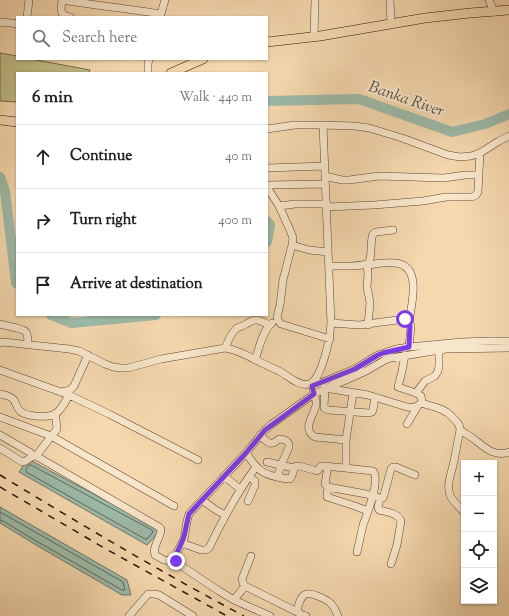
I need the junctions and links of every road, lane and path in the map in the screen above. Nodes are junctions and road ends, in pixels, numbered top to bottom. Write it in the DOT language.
graph roads {
  1 [pos="29,0"];
  2 [pos="62,0"];
  3 [pos="125,0"];
  4 [pos="165,0"];
  5 [pos="315,0"];
  6 [pos="390,0"];
  7 [pos="489,0"];
  8 [pos="99,3"];
  9 [pos="123,8"];
  10 [pos="509,10"];
  11 [pos="494,12"];
  12 [pos="27,16"];
  13 [pos="65,16"];
  14 [pos="161,16"];
  15 [pos="0,23"];
  16 [pos="16,24"];
  17 [pos="391,24"];
  18 [pos="314,36"];
  19 [pos="268,42"];
  20 [pos="149,60"];
  21 [pos="202,60"];
  22 [pos="190,69"];
  23 [pos="148,72"];
  24 [pos="176,72"];
  25 [pos="0,120"];
  26 [pos="16,122"];
  27 [pos="323,125"];
  28 [pos="268,129"];
  29 [pos="509,136"];
  30 [pos="480,153"];
  31 [pos="325,166"];
  32 [pos="268,168"];
  33 [pos="479,175"];
  34 [pos="325,180"];
  35 [pos="268,186"];
  36 [pos="268,188"];
  37 [pos="280,206"];
  38 [pos="327,206"];
  39 [pos="393,230"];
  40 [pos="292,245"];
  41 [pos="328,252"];
  42 [pos="367,264"];
  43 [pos="329,266"];
  44 [pos="278,320"];
  45 [pos="409,321"];
  46 [pos="331,323"];
  47 [pos="0,324"];
  48 [pos="269,325"];
  49 [pos="368,325"];
  50 [pos="330,339"];
  51 [pos="509,341"];
  52 [pos="0,343"];
  53 [pos="28,345"];
  54 [pos="409,347"];
  55 [pos="226,348"];
  56 [pos="509,348"];
  57 [pos="439,350"];
  58 [pos="88,355"];
  59 [pos="405,356"];
  60 [pos="255,360"];
  61 [pos="0,370"];
  62 [pos="312,384"];
  63 [pos="325,388"];
  64 [pos="61,392"];
  65 [pos="353,393"];
  66 [pos="416,393"];
  67 [pos="0,394"];
  68 [pos="314,394"];
  69 [pos="69,395"];
  70 [pos="375,397"];
  71 [pos="419,405"];
  72 [pos="350,412"];
  73 [pos="56,414"];
  74 [pos="0,417"];
  75 [pos="407,424"];
  76 [pos="460,430"];
  77 [pos="0,435"];
  78 [pos="260,435"];
  79 [pos="51,436"];
  80 [pos="346,440"];
  81 [pos="0,448"];
  82 [pos="509,452"];
  83 [pos="246,453"];
  84 [pos="35,456"];
  85 [pos="198,460"];
  86 [pos="267,462"];
  87 [pos="281,465"];
  88 [pos="328,466"];
  89 [pos="256,467"];
  90 [pos="294,468"];
  91 [pos="345,468"];
  92 [pos="415,475"];
  93 [pos="224,476"];
  94 [pos="249,477"];
  95 [pos="277,477"];
  96 [pos="328,487"];
  97 [pos="240,489"];
  98 [pos="376,497"];
  99 [pos="202,500"];
  100 [pos="248,501"];
  101 [pos="174,506"];
  102 [pos="461,509"];
  103 [pos="368,511"];
  104 [pos="225,514"];
  105 [pos="182,543"];
  106 [pos="357,552"];
  107 [pos="251,556"];
  108 [pos="176,561"];
  109 [pos="391,564"];
  110 [pos="245,586"];
  111 [pos="234,600"];
  112 [pos="303,614"];
  113 [pos="129,616"];
  114 [pos="193,616"];
  115 [pos="270,616"];
  116 [pos="338,616"];
  1 -- 12 [label="street"];
  2 -- 8 [label="street"];
  2 -- 13 [label="street"];
  3 -- 9 [label="street"];
  4 -- 14 [label="street"];
  5 -- 18 [label="street"];
  6 -- 17 [label="street"];
  7 -- 11 [label="street"];
  8 -- 9 [label="street"];
  9 -- 14 [label="street"];
  10 -- 11 [label="main road"];
  11 -- 17 [label="main road"];
  15 -- 16 [label="street"];
  17 -- 18 [label="main road"];
  18 -- 19 [label="main road"];
  20 -- 23 [label="street"];
  21 -- 22 [label="main road"];
  22 -- 24 [label="main road"];
  25 -- 26 [label="main road"];
  27 -- 28 [label="street"];
  27 -- 30 [label="street"];
  27 -- 31 [label="street"];
  29 -- 30 [label="street"];
  30 -- 33 [label="street"];
  31 -- 32 [label="street"];
  31 -- 34 [label="street"];
  33 -- 34 [label="street"];
  33 -- 38 [label="street"];
  34 -- 35 [label="street"];
  34 -- 38 [label="street"];
  36 -- 37 [label="street"];
  37 -- 38 [label="street"];
  37 -- 40 [label="street"];
  38 -- 41 [label="street"];
  39 -- 42 [label="street"];
  40 -- 41 [label="street"];
  40 -- 44 [label="street"];
  41 -- 43 [label="street"];
  42 -- 43 [label="street"];
  42 -- 45 [label="street"];
  42 -- 49 [label="street"];
  43 -- 46 [label="street"];
  44 -- 48 [label="street"];
  44 -- 50 [label="street"];
  45 -- 49 [label="street"];
  45 -- 54 [label="street"];
  46 -- 49 [label="street"];
  46 -- 50 [label="street"];
  47 -- 53 [label="street"];
  48 -- 55 [label="street"];
  48 -- 60 [label="street"];
  50 -- 62 [label="street"];
  51 -- 54 [label="street"];
  52 -- 53 [label="street"];
  53 -- 58 [label="street"];
  54 -- 62 [label="street"];
  55 -- 58 [label="street"];
  55 -- 60 [label="street"];
  56 -- 57 [label="street"];
  57 -- 59 [label="street"];
  57 -- 66 [label="street"];
  58 -- 64 [label="street"];
  59 -- 63 [label="street"];
  59 -- 66 [label="street"];
  60 -- 62 [label="street"];
  61 -- 64 [label="street"];
  62 -- 68 [label="street"];
  63 -- 65 [label="street"];
  63 -- 68 [label="street"];
  63 -- 72 [label="street"];
  64 -- 69 [label="street"];
  65 -- 70 [label="street"];
  65 -- 72 [label="street"];
  66 -- 71 [label="street"];
  67 -- 73 [label="street"];
  68 -- 78 [label="street"];
  68 -- 80 [label="street"];
  69 -- 73 [label="street"];
  69 -- 85 [label="street"];
  70 -- 71 [label="street"];
  70 -- 72 [label="street"];
  71 -- 75 [label="street"];
  71 -- 76 [label="street"];
  72 -- 80 [label="street"];
  73 -- 79 [label="street"];
  74 -- 79 [label="street"];
  76 -- 82 [label="street"];
  76 -- 102 [label="street"];
  77 -- 84 [label="street"];
  78 -- 83 [label="street"];
  78 -- 87 [label="street"];
  79 -- 84 [label="street"];
  79 -- 101 [label="street"];
  80 -- 91 [label="street"];
  81 -- 84 [label="street"];
  83 -- 89 [label="street"];
  83 -- 93 [label="street"];
  84 -- 108 [label="street"];
  86 -- 87 [label="street"];
  87 -- 90 [label="street"];
  87 -- 95 [label="street"];
  88 -- 90 [label="street"];
  88 -- 91 [label="street"];
  88 -- 96 [label="street"];
  89 -- 94 [label="street"];
  89 -- 95 [label="street"];
  90 -- 95 [label="street"];
  91 -- 98 [label="street"];
  92 -- 98 [label="street"];
  93 -- 97 [label="street"];
  93 -- 99 [label="street"];
  94 -- 97 [label="street"];
  94 -- 100 [label="street"];
  96 -- 98 [label="street"];
  96 -- 103 [label="street"];
  97 -- 104 [label="street"];
  98 -- 103 [label="street"];
  98 -- 109 [label="street"];
  99 -- 104 [label="street"];
  99 -- 105 [label="street"];
  103 -- 106 [label="street"];
  104 -- 105 [label="street"];
  105 -- 108 [label="street"];
  107 -- 110 [label="street"];
  108 -- 111 [label="street"];
  110 -- 111 [label="street"];
  110 -- 112 [label="street"];
  111 -- 115 [label="street"];
  112 -- 116 [label="street"];
  113 -- 114 [label="street"];
}
